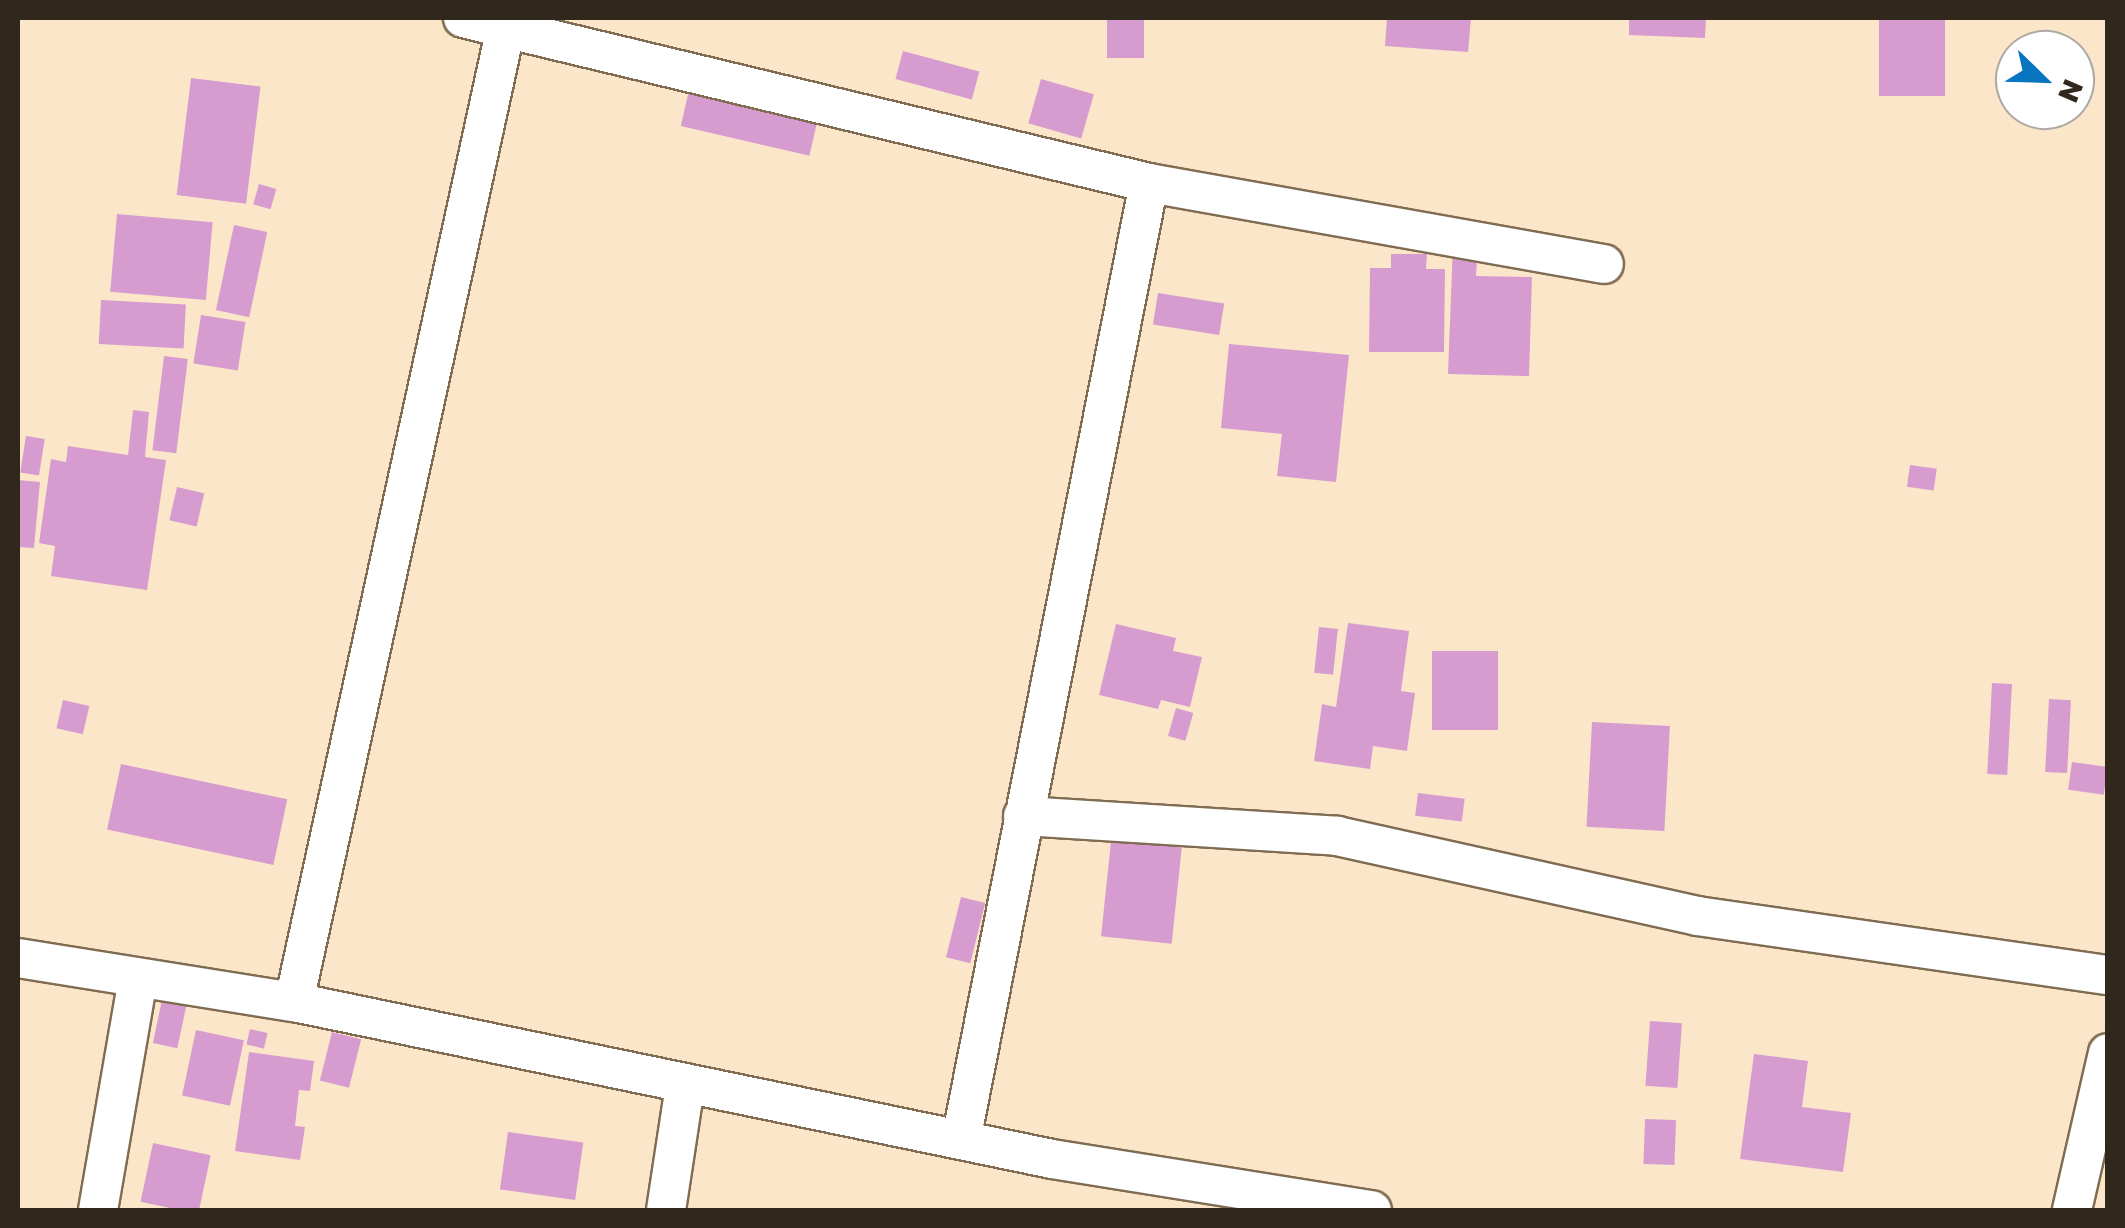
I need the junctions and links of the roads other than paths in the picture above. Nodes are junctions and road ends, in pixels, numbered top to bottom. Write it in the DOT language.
graph roads {
  1 [pos="462,18"];
  2 [pos="507,23"];
  3 [pos="1149,184"];
  4 [pos="1604,264"];
  5 [pos="1023,816"];
  6 [pos="18,958"];
  7 [pos="2108,975"];
  8 [pos="138,979"];
  9 [pos="294,1002"];
  10 [pos="2108,1053"];
  11 [pos="685,1086"];
  12 [pos="961,1140"];
  13 [pos="98,1210"];
  14 [pos="666,1210"];
  15 [pos="1372,1210"];
  16 [pos="2072,1210"];
  1 -- 2 [label="street"];
  2 -- 3 [label="street"];
  2 -- 9 [label="street"];
  3 -- 4 [label="street"];
  3 -- 5 [label="street"];
  5 -- 7 [label="street"];
  5 -- 12 [label="street"];
  6 -- 8 [label="street"];
  8 -- 9 [label="street"];
  8 -- 13 [label="street"];
  9 -- 11 [label="street"];
  10 -- 16 [label="street"];
  11 -- 12 [label="street"];
  11 -- 14 [label="street"];
  12 -- 15 [label="street"];
}
